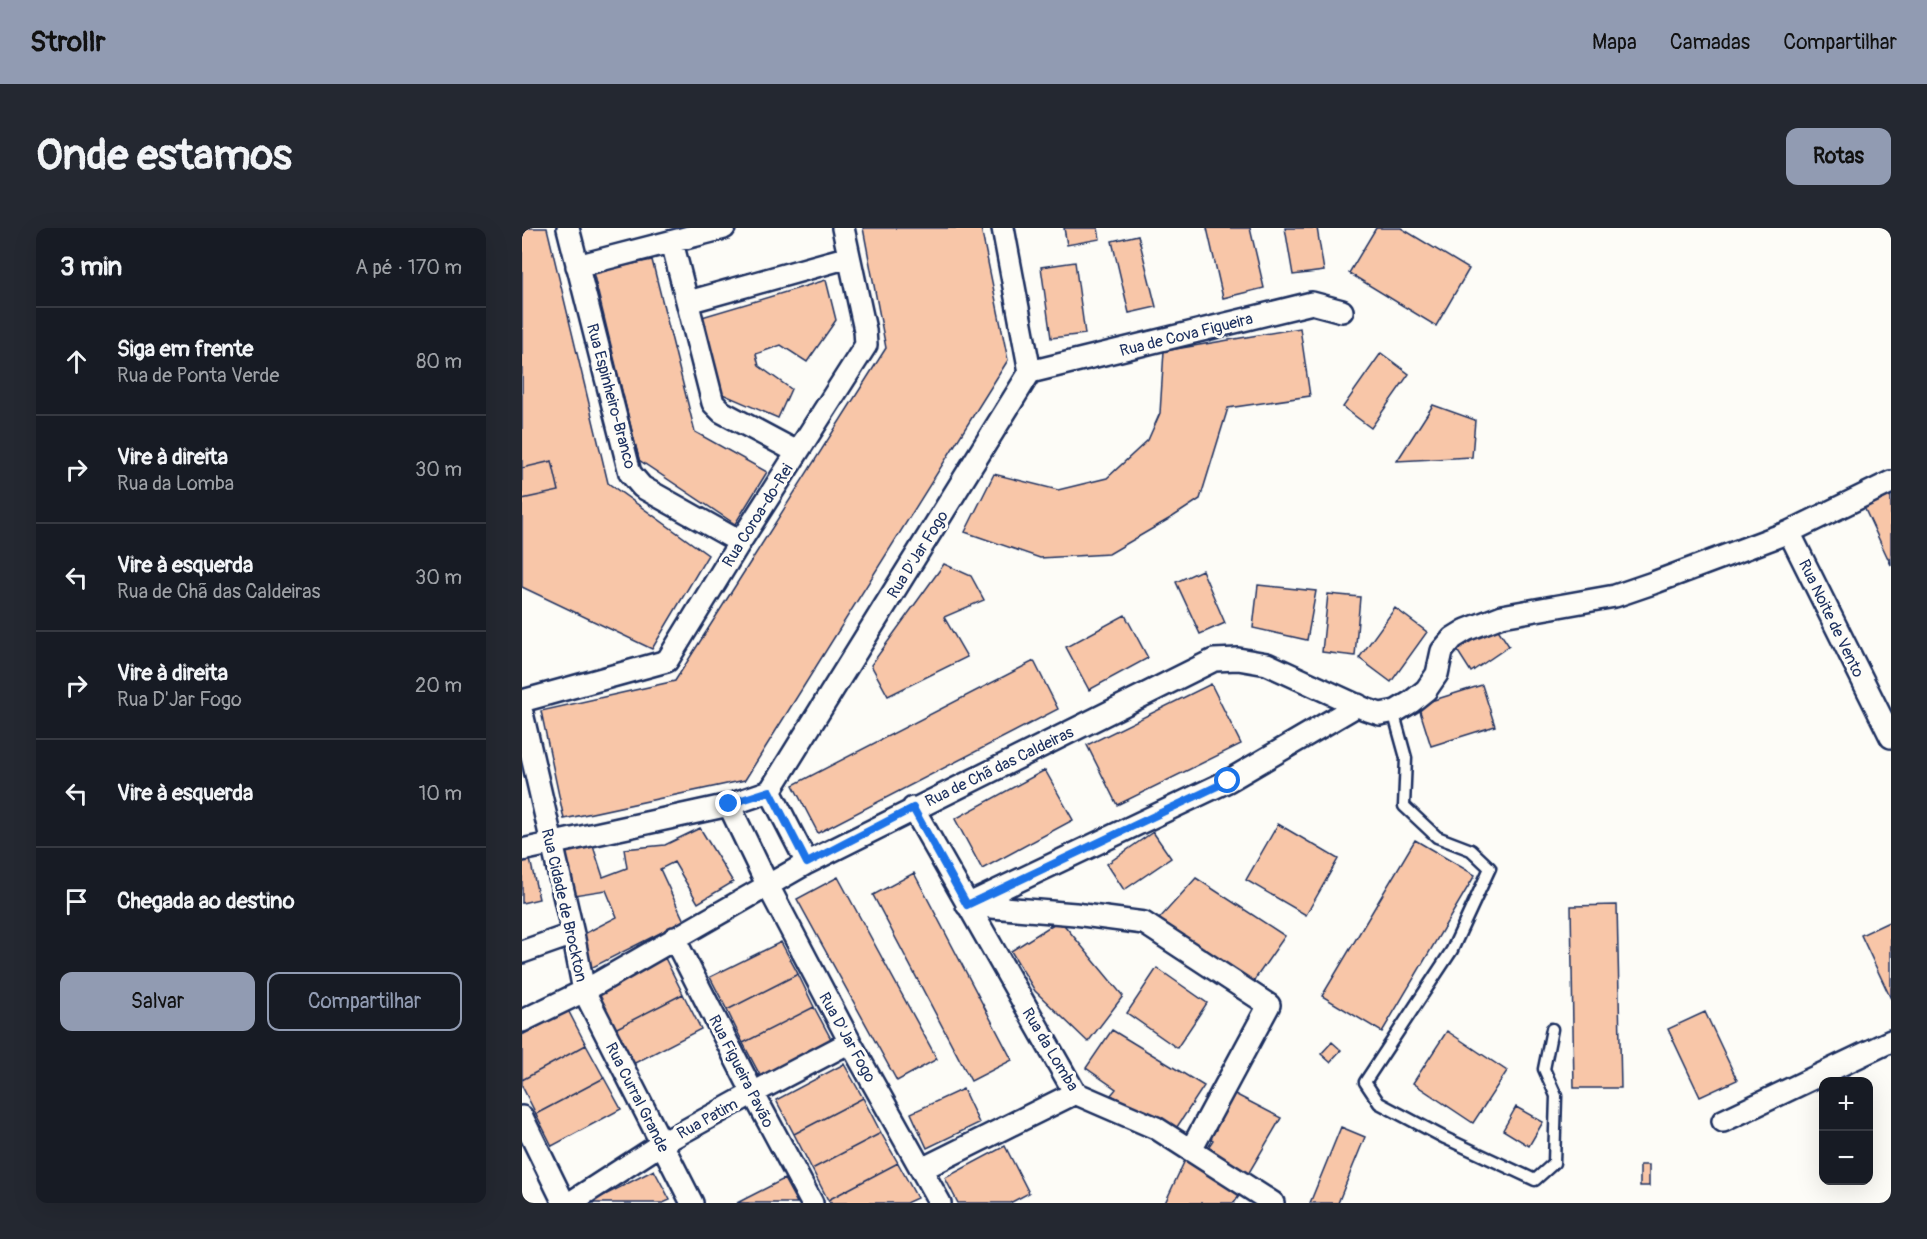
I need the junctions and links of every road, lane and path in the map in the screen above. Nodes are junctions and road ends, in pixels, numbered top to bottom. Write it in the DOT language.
graph roads {
  1 [pos="568,228"];
  2 [pos="724,228"];
  3 [pos="843,228"];
  4 [pos="1003,228"];
  5 [pos="672,242"];
  6 [pos="849,257"];
  7 [pos="578,266"];
  8 [pos="688,302"];
  9 [pos="1342,311"];
  10 [pos="1030,372"];
  11 [pos="796,452"];
  12 [pos="1891,482"];
  13 [pos="1789,532"];
  14 [pos="740,542"];
  15 [pos="522,700"];
  16 [pos="1358,705"];
  17 [pos="1393,711"];
  18 [pos="522,713"];
  19 [pos="1891,738"];
  20 [pos="770,791"];
  21 [pos="729,804"];
  22 [pos="913,808"];
  23 [pos="551,843"];
  24 [pos="522,850"];
  25 [pos="807,863"];
  26 [pos="767,884"];
  27 [pos="967,905"];
  28 [pos="573,934"];
  29 [pos="674,938"];
  30 [pos="522,952"];
  31 [pos="584,991"];
  32 [pos="522,1021"];
  33 [pos="1552,1029"];
  34 [pos="1891,1041"];
  35 [pos="850,1042"];
  36 [pos="753,1093"];
  37 [pos="1075,1093"];
  38 [pos="522,1117"];
  39 [pos="1723,1121"];
  40 [pos="662,1144"];
  41 [pos="1191,1150"];
  42 [pos="922,1169"];
  43 [pos="564,1203"];
  44 [pos="570,1203"];
  45 [pos="692,1203"];
  46 [pos="812,1203"];
  47 [pos="940,1203"];
  48 [pos="1273,1203"];
  1 -- 7 [label="street, Rua Espinheiro-Branco"];
  2 -- 5 [label="street"];
  3 -- 6 [label="street, Rua Coroa-do-Rei"];
  4 -- 10 [label="street"];
  5 -- 7 [label="street"];
  5 -- 8 [label="street"];
  6 -- 8 [label="street"];
  6 -- 11 [label="street, Rua Coroa-do-Rei"];
  7 -- 14 [label="street, Rua Espinheiro-Branco"];
  8 -- 11 [label="street"];
  9 -- 10 [label="street, Rua de Cova Figueira"];
  10 -- 20 [label="street, Rua D'Jar Fogo"];
  11 -- 14 [label="street, Rua Coroa-do-Rei"];
  12 -- 13 [label="street"];
  13 -- 17 [label="street"];
  13 -- 19 [label="street, Rua Noite de Vento"];
  14 -- 15 [label="street, Rua Coroa-do-Rei"];
  16 -- 17 [label="street, Rua de Chã das Caldeiras"];
  16 -- 22 [label="street, Rua de Chã das Caldeiras"];
  16 -- 27 [label="street"];
  17 -- 33 [label="lane"];
  18 -- 23 [label="street, Rua Cidade de Brockton"];
  20 -- 21 [label="street"];
  20 -- 25 [label="street"];
  21 -- 23 [label="street"];
  21 -- 26 [label="street, Rua D'Jar Fogo"];
  22 -- 25 [label="street, Rua de Chã das Caldeiras"];
  22 -- 27 [label="street, Rua da Lomba"];
  23 -- 24 [label="street"];
  23 -- 28 [label="street, Rua Cidade de Brockton"];
  25 -- 26 [label="street, Rua de Chã das Caldeiras"];
  26 -- 29 [label="street, Rua de Chã das Caldeiras"];
  26 -- 35 [label="street, Rua D'Jar Fogo"];
  27 -- 37 [label="street, Rua da Lomba"];
  27 -- 41 [label="street"];
  28 -- 30 [label="street"];
  28 -- 31 [label="street, Rua Cidade de Brockton"];
  29 -- 31 [label="street, Rua de Chã das Caldeiras"];
  29 -- 36 [label="street, Rua Figueira Pavão"];
  31 -- 32 [label="street, Rua de Chã das Caldeiras"];
  31 -- 40 [label="street, Rua Curral Grande"];
  34 -- 39 [label="street"];
  35 -- 36 [label="street, Rua Patim"];
  35 -- 42 [label="street, Rua D'Jar Fogo"];
  36 -- 40 [label="street, Rua Patim"];
  36 -- 46 [label="street, Rua Figueira Pavão"];
  37 -- 41 [label="street, Rua da Lomba"];
  37 -- 42 [label="street"];
  38 -- 43 [label="street"];
  40 -- 44 [label="street, Rua Patim"];
  40 -- 45 [label="street, Rua Curral Grande"];
  41 -- 48 [label="street, Rua da Lomba"];
  42 -- 47 [label="street, Rua D'Jar Fogo"];
}
